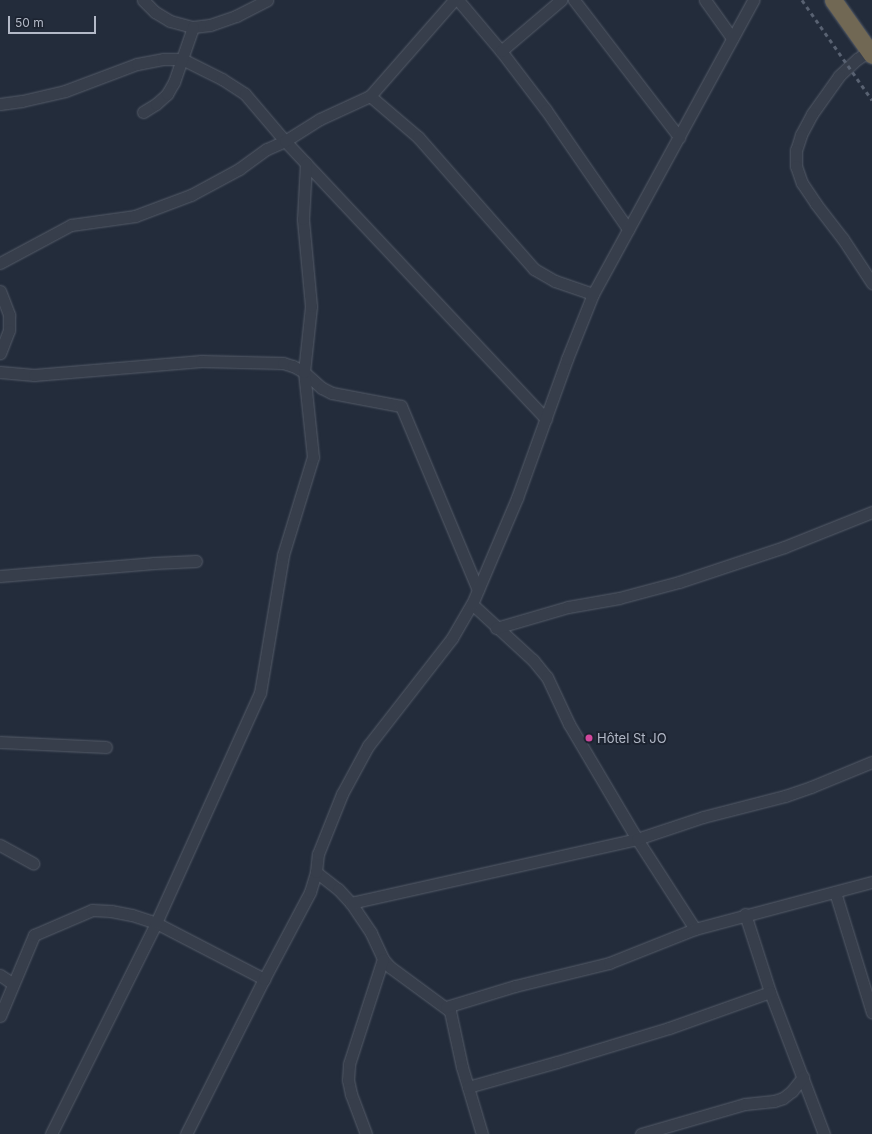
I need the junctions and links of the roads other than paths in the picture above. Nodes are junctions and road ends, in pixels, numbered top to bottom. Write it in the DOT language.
graph roads {
  1 [pos="143,0"];
  2 [pos="267,0"];
  3 [pos="454,0"];
  4 [pos="458,0"];
  5 [pos="561,0"];
  6 [pos="574,0"];
  7 [pos="705,0"];
  8 [pos="753,0"];
  9 [pos="833,0"];
  10 [pos="194,27"];
  11 [pos="732,38"];
  12 [pos="501,52"];
  13 [pos="870,53"];
  14 [pos="182,59"];
  15 [pos="370,96"];
  16 [pos="0,104"];
  17 [pos="143,112"];
  18 [pos="679,137"];
  19 [pos="285,141"];
  20 [pos="306,163"];
  21 [pos="628,229"];
  22 [pos="0,263"];
  23 [pos="872,283"];
  24 [pos="0,291"];
  25 [pos="593,294"];
  26 [pos="0,353"];
  27 [pos="0,372"];
  28 [pos="304,372"];
  29 [pos="546,419"];
  30 [pos="872,512"];
  31 [pos="196,561"];
  32 [pos="0,576"];
  33 [pos="478,590"];
  34 [pos="472,604"];
  35 [pos="496,628"];
  36 [pos="0,742"];
  37 [pos="106,747"];
  38 [pos="872,762"];
  39 [pos="638,839"];
  40 [pos="0,845"];
  41 [pos="33,863"];
  42 [pos="316,872"];
  43 [pos="872,882"];
  44 [pos="835,892"];
  45 [pos="351,903"];
  46 [pos="745,914"];
  47 [pos="156,923"];
  48 [pos="695,929"];
  49 [pos="383,959"];
  50 [pos="0,975"];
  51 [pos="264,979"];
  52 [pos="12,983"];
  53 [pos="770,992"];
  54 [pos="446,1008"];
  55 [pos="872,1012"];
  56 [pos="0,1016"];
  57 [pos="803,1077"];
  58 [pos="468,1086"];
  59 [pos="51,1134"];
  60 [pos="186,1134"];
  61 [pos="366,1134"];
  62 [pos="482,1134"];
  63 [pos="641,1134"];
  64 [pos="824,1134"];
  1 -- 10 [label="street"];
  2 -- 10 [label="street"];
  3 -- 15 [label="street"];
  4 -- 12 [label="street"];
  5 -- 12 [label="street"];
  6 -- 18 [label="street"];
  7 -- 11 [label="street"];
  8 -- 11 [label="street"];
  9 -- 13 [label="highway"];
  10 -- 14 [label="street"];
  11 -- 18 [label="street"];
  12 -- 21 [label="street"];
  13 -- 23 [label="street"];
  14 -- 16 [label="street"];
  14 -- 17 [label="street"];
  14 -- 19 [label="street"];
  15 -- 19 [label="street"];
  15 -- 25 [label="street"];
  18 -- 21 [label="street"];
  19 -- 20 [label="street"];
  19 -- 22 [label="street"];
  20 -- 28 [label="street"];
  20 -- 29 [label="street"];
  21 -- 25 [label="street"];
  24 -- 26 [label="street"];
  25 -- 29 [label="street"];
  27 -- 28 [label="street"];
  28 -- 33 [label="street"];
  28 -- 47 [label="street"];
  29 -- 33 [label="street"];
  30 -- 35 [label="street"];
  31 -- 32 [label="street"];
  33 -- 34 [label="street"];
  34 -- 35 [label="street"];
  34 -- 42 [label="street"];
  35 -- 39 [label="street"];
  36 -- 37 [label="street"];
  38 -- 39 [label="street"];
  39 -- 45 [label="street"];
  39 -- 48 [label="street"];
  40 -- 41 [label="street"];
  42 -- 45 [label="street"];
  42 -- 51 [label="street"];
  43 -- 44 [label="street"];
  44 -- 46 [label="street"];
  44 -- 55 [label="street"];
  45 -- 49 [label="street"];
  46 -- 48 [label="street"];
  46 -- 53 [label="street"];
  47 -- 51 [label="street"];
  47 -- 52 [label="street"];
  47 -- 59 [label="street"];
  48 -- 54 [label="street"];
  49 -- 54 [label="street"];
  49 -- 61 [label="street"];
  50 -- 52 [label="street"];
  51 -- 60 [label="street"];
  52 -- 56 [label="street"];
  53 -- 57 [label="street"];
  53 -- 58 [label="street"];
  54 -- 58 [label="street"];
  57 -- 63 [label="street"];
  57 -- 64 [label="street"];
  58 -- 62 [label="street"];
}
